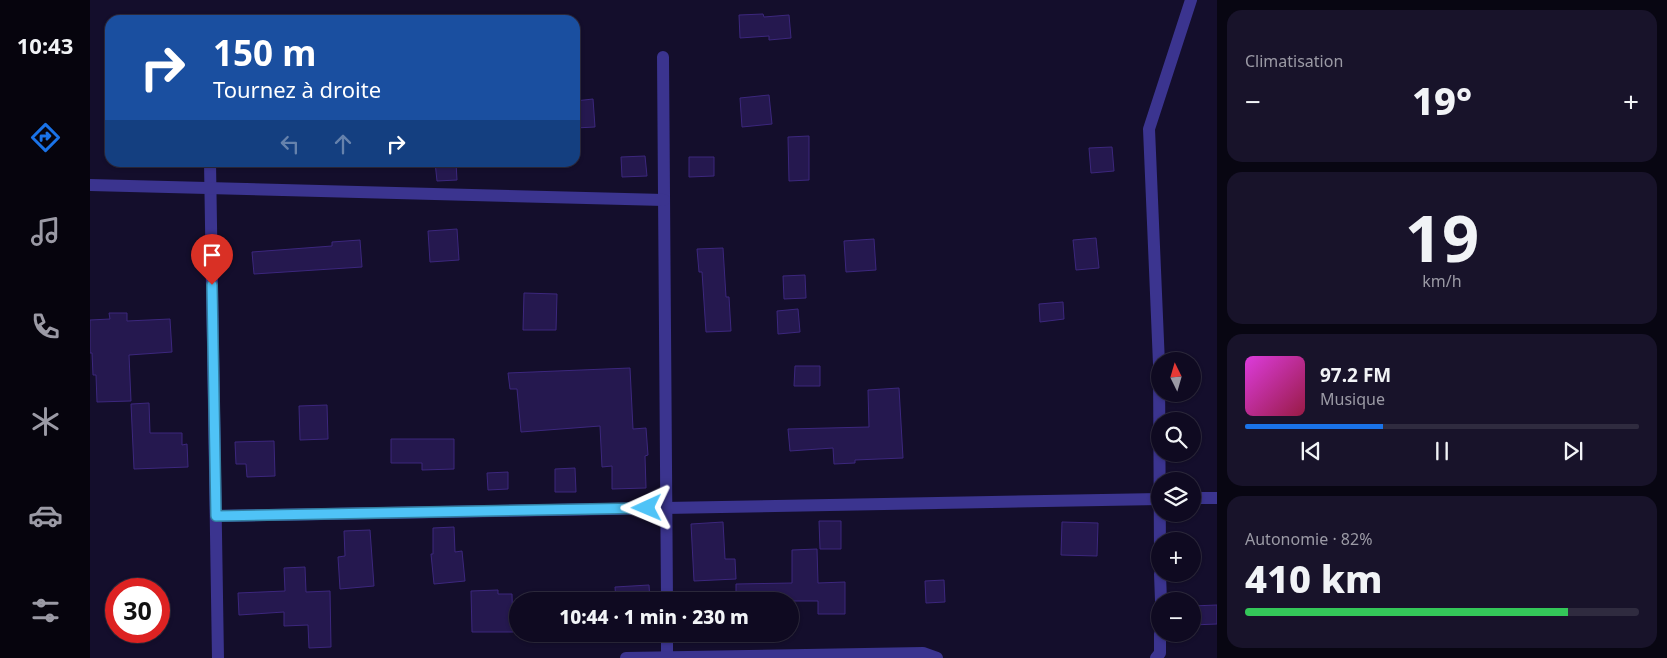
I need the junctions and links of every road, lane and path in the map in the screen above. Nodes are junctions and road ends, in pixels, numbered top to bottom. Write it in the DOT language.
graph roads {
  1 [pos="1191,0"];
  2 [pos="663,57"];
  3 [pos="210,167"];
  4 [pos="90,185"];
  5 [pos="210,188"];
  6 [pos="664,200"];
  7 [pos="1159,472"];
  8 [pos="1201,498"];
  9 [pos="1217,498"];
  10 [pos="1151,499"];
  11 [pos="667,508"];
  12 [pos="216,516"];
  13 [pos="667,592"];
  14 [pos="667,642"];
  15 [pos="1160,642"];
  16 [pos="667,657"];
  17 [pos="218,658"];
  18 [pos="626,658"];
  19 [pos="937,658"];
  20 [pos="1156,658"];
  1 -- 7 [label="street"];
  2 -- 6 [label="street"];
  3 -- 5 [label="street"];
  4 -- 5 [label="street"];
  5 -- 6 [label="street"];
  5 -- 12 [label="street"];
  6 -- 11 [label="street"];
  8 -- 9 [label="street"];
  10 -- 11 [label="street"];
  11 -- 12 [label="street"];
  11 -- 13 [label="street"];
  12 -- 17 [label="street"];
  14 -- 16 [label="street"];
  15 -- 20 [label="street"];
  16 -- 18 [label="street"];
  16 -- 19 [label="street"];
}
